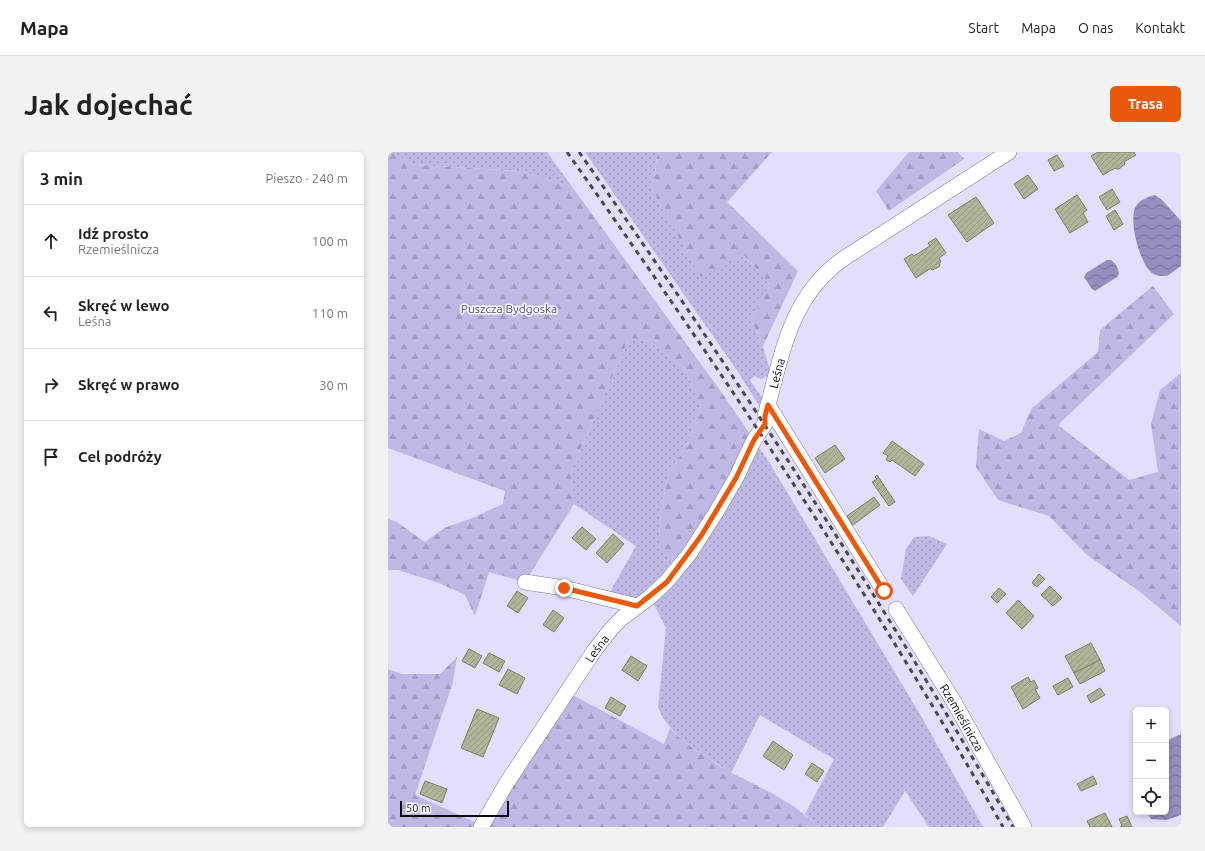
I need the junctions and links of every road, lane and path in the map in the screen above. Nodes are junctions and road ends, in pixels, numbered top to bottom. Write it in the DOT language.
graph roads {
  1 [pos="1009,152"];
  2 [pos="768,405"];
  3 [pos="525,582"];
  4 [pos="884,591"];
  5 [pos="637,606"];
  6 [pos="896,609"];
  7 [pos="480,827"];
  8 [pos="1024,827"];
  1 -- 2 [label="street, Leśna"];
  2 -- 4 [label="street"];
  2 -- 5 [label="street, Leśna"];
  3 -- 5 [label="street"];
  5 -- 7 [label="street, Leśna"];
  6 -- 8 [label="street, Rzemieślnicza"];
}
